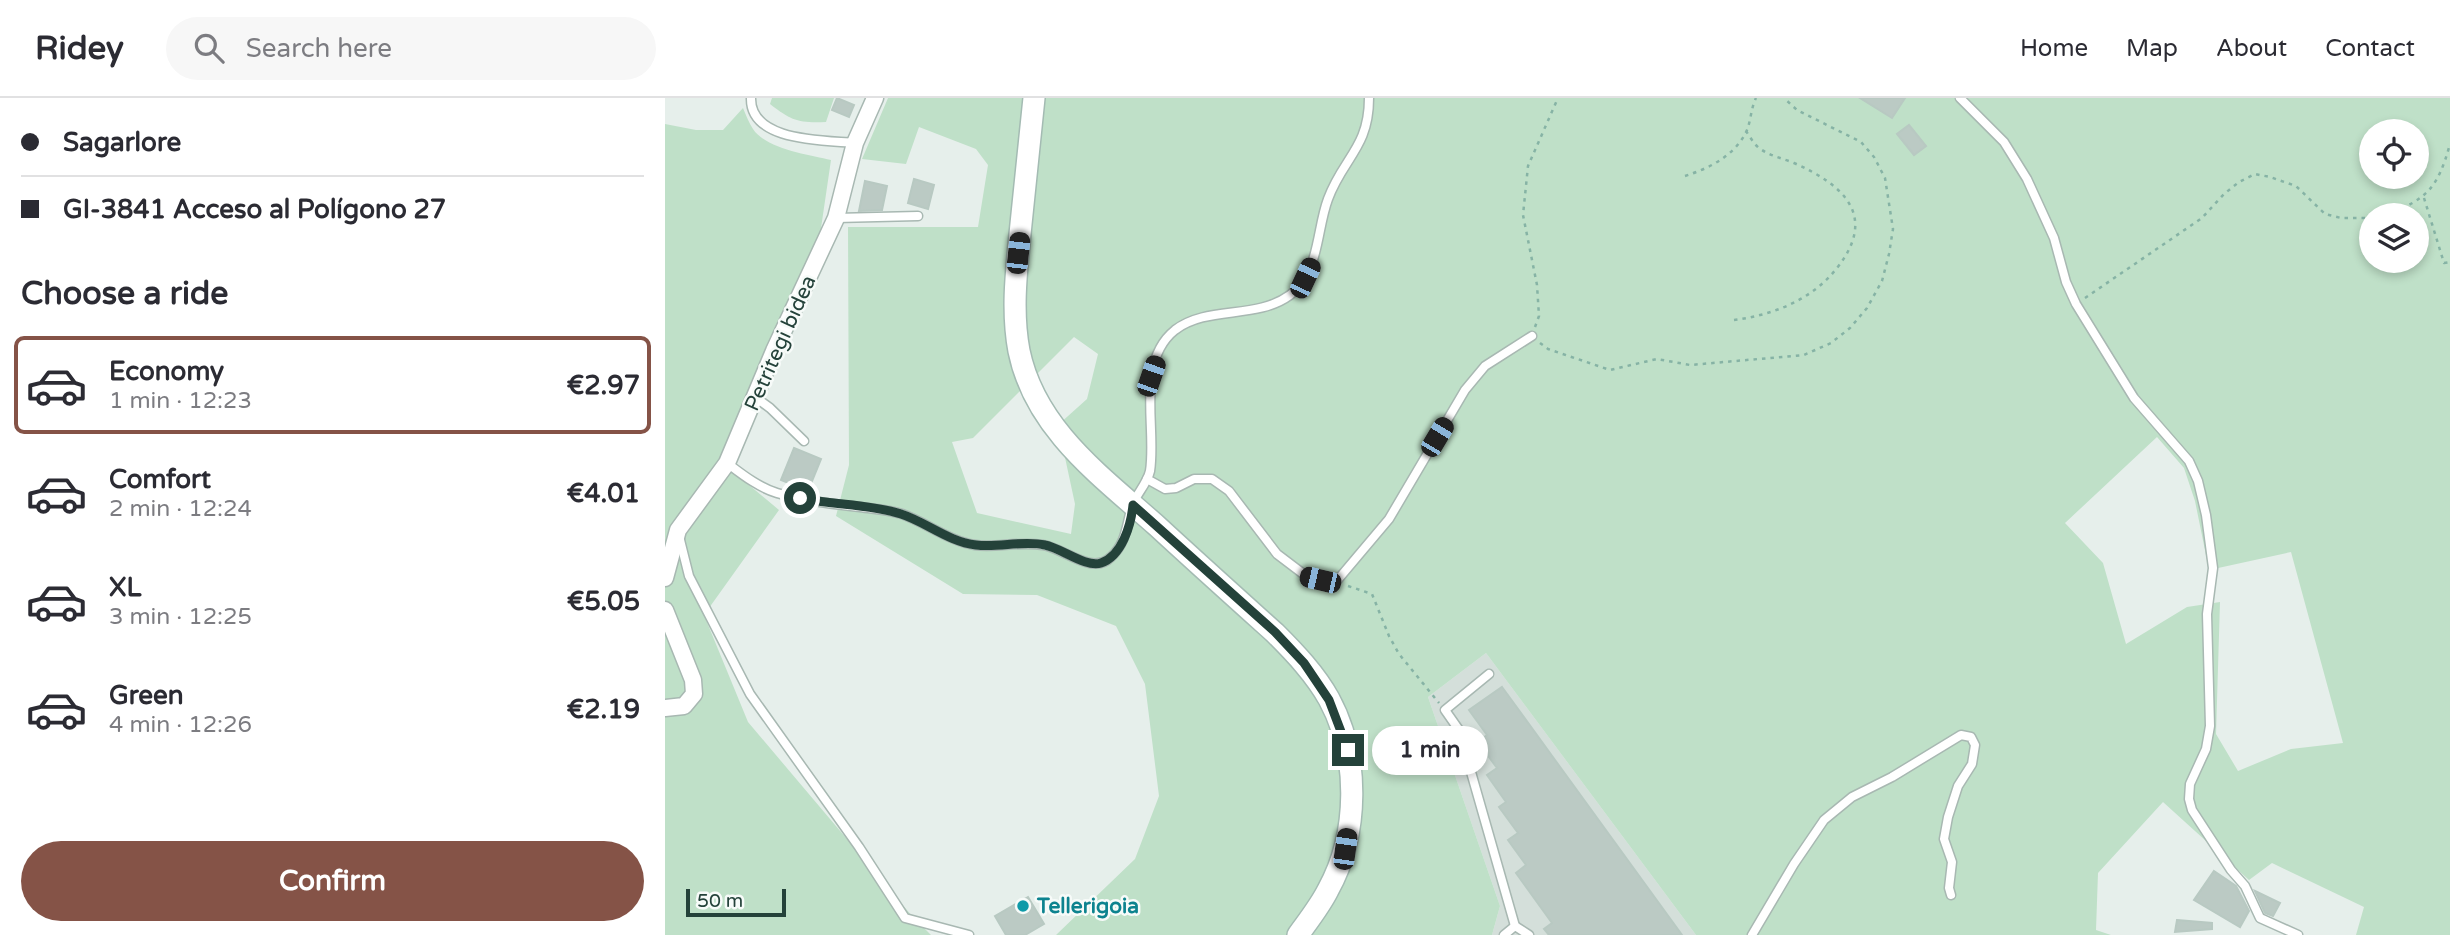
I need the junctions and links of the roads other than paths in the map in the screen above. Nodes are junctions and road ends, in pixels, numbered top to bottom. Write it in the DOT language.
graph roads {
  1 [pos="751,98"];
  2 [pos="875,98"];
  3 [pos="1034,98"];
  4 [pos="1369,98"];
  5 [pos="1959,98"];
  6 [pos="855,143"];
  7 [pos="918,216"];
  8 [pos="836,218"];
  9 [pos="1532,336"];
  10 [pos="755,397"];
  11 [pos="804,441"];
  12 [pos="727,463"];
  13 [pos="1147,480"];
  14 [pos="1133,505"];
  15 [pos="678,530"];
  16 [pos="665,543"];
  17 [pos="665,578"];
  18 [pos="665,610"];
  19 [pos="1489,674"];
  20 [pos="665,708"];
  21 [pos="1951,895"];
  22 [pos="1515,926"];
  23 [pos="969,935"];
  24 [pos="1298,935"];
  25 [pos="1504,935"];
  26 [pos="1529,935"];
  27 [pos="1752,935"];
  28 [pos="2298,935"];
  1 -- 6 [label="lane"];
  2 -- 6 [label="street, Petritegi bidea"];
  3 -- 14 [label="main road"];
  4 -- 13 [label="lane"];
  5 -- 28 [label="lane"];
  6 -- 8 [label="street, Petritegi bidea"];
  7 -- 8 [label="lane"];
  8 -- 10 [label="street, Petritegi bidea"];
  9 -- 13 [label="lane"];
  10 -- 11 [label="lane"];
  10 -- 12 [label="street, Petritegi bidea"];
  12 -- 14 [label="lane"];
  12 -- 15 [label="street, Petritegi bidea"];
  13 -- 14 [label="lane"];
  14 -- 24 [label="main road"];
  15 -- 16 [label="lane"];
  15 -- 17 [label="street, Petritegi bidea"];
  15 -- 23 [label="lane"];
  18 -- 20 [label="street"];
  19 -- 22 [label="lane"];
  21 -- 27 [label="lane"];
  22 -- 25 [label="lane"];
  22 -- 26 [label="lane"];
}
